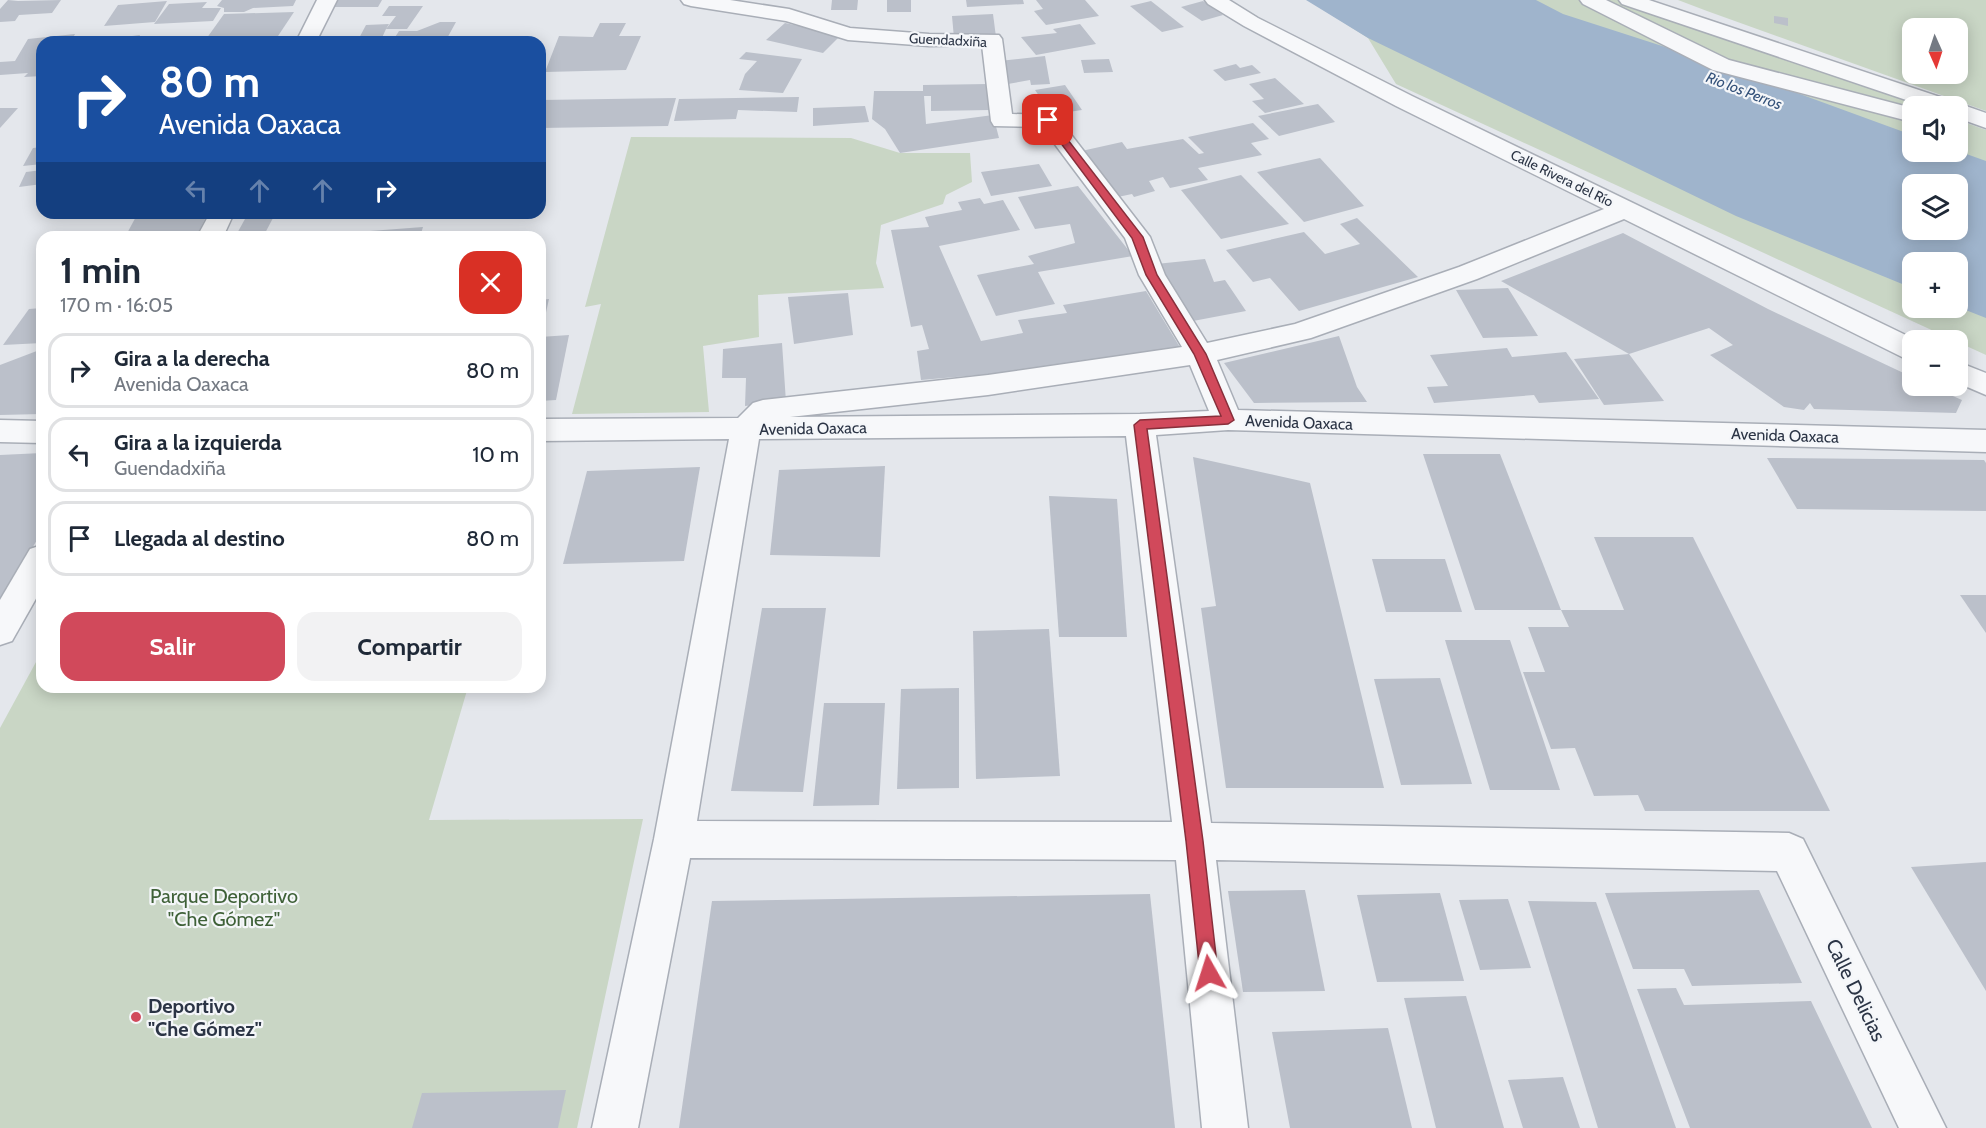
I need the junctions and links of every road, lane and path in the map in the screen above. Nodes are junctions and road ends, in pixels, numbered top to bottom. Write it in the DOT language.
graph roads {
  1 [pos="327,0"];
  2 [pos="691,0"];
  3 [pos="1215,0"];
  4 [pos="1590,0"];
  5 [pos="1629,0"];
  6 [pos="309,36"];
  7 [pos="1914,96"];
  8 [pos="1902,112"];
  9 [pos="1968,115"];
  10 [pos="1986,121"];
  11 [pos="1968,129"];
  12 [pos="1986,134"];
  13 [pos="1626,209"];
  14 [pos="1902,345"];
  15 [pos="1200,354"];
  16 [pos="1968,377"];
  17 [pos="1986,386"];
  18 [pos="1228,420"];
  19 [pos="1140,425"];
  20 [pos="746,428"];
  21 [pos="546,430"];
  22 [pos="0,431"];
  23 [pos="36,432"];
  24 [pos="1986,441"];
  25 [pos="36,569"];
  26 [pos="0,632"];
  27 [pos="674,839"];
  28 [pos="1194,841"];
  29 [pos="615,1128"];
  30 [pos="1225,1128"];
  31 [pos="1923,1128"];
  1 -- 6 [label="street"];
  2 -- 15 [label="street, Guendadxiña"];
  3 -- 13 [label="street, Calle Rivera del Río"];
  4 -- 8 [label="street"];
  5 -- 7 [label="street"];
  9 -- 10 [label="street"];
  11 -- 12 [label="street"];
  13 -- 14 [label="street, Calle Rivera del Río"];
  13 -- 15 [label="street"];
  15 -- 18 [label="street, Guendadxiña"];
  15 -- 20 [label="street"];
  16 -- 17 [label="street"];
  18 -- 19 [label="street, Avenida Oaxaca"];
  18 -- 24 [label="street, Avenida Oaxaca"];
  19 -- 20 [label="street, Avenida Oaxaca"];
  19 -- 28 [label="street"];
  20 -- 21 [label="street, Avenida Oaxaca"];
  20 -- 27 [label="street"];
  22 -- 23 [label="street"];
  25 -- 26 [label="street"];
  27 -- 28 [label="street"];
  27 -- 29 [label="street"];
  28 -- 30 [label="street"];
  28 -- 31 [label="street, Calle Delicias"];
}
